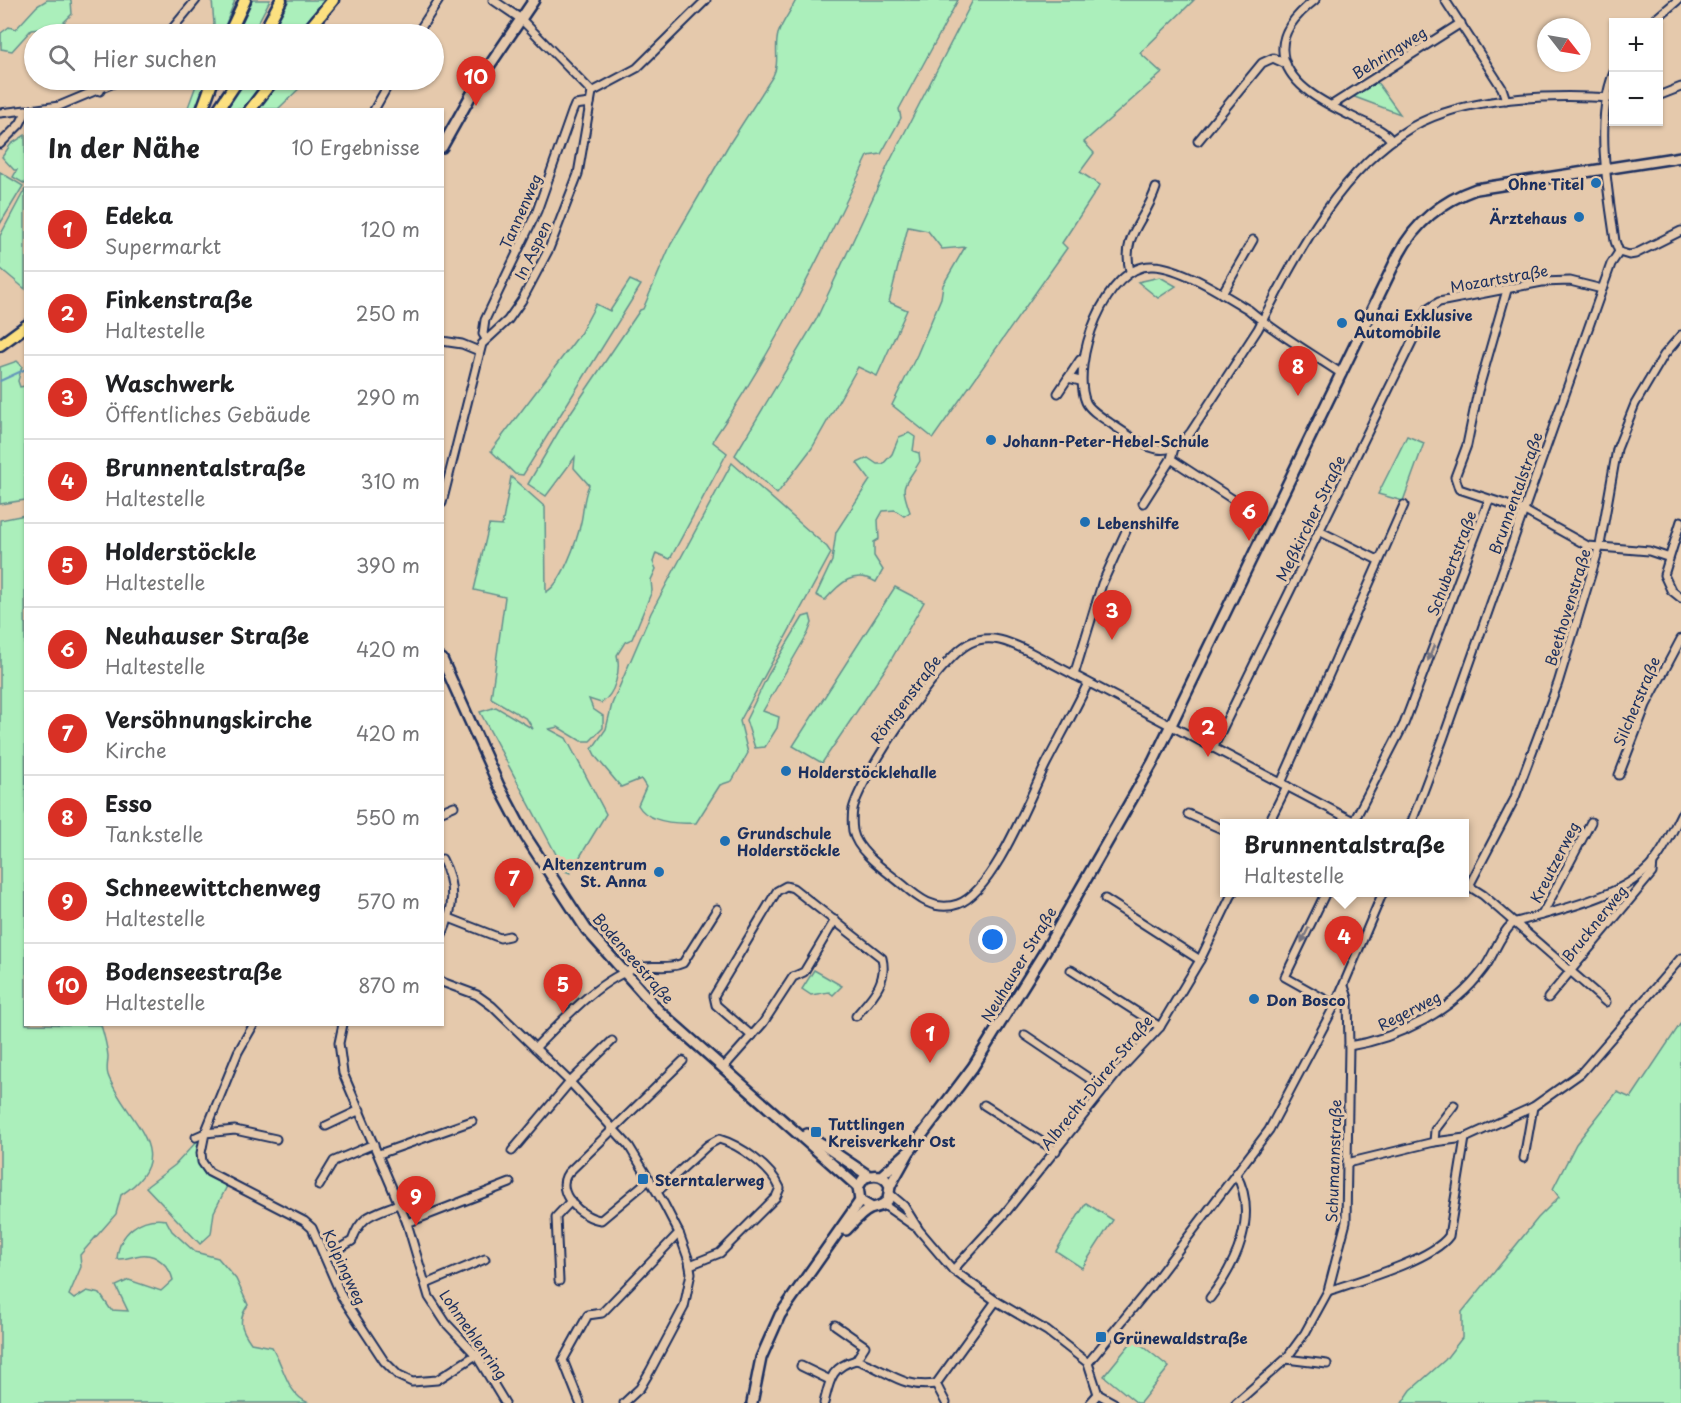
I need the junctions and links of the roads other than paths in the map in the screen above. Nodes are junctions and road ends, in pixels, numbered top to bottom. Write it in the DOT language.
graph roads {
  1 [pos="196,0"];
  2 [pos="245,0"];
  3 [pos="281,0"];
  4 [pos="333,0"];
  5 [pos="439,0"];
  6 [pos="493,0"];
  7 [pos="534,0"];
  8 [pos="706,0"];
  9 [pos="1315,0"];
  10 [pos="1445,0"];
  11 [pos="1672,2"];
  12 [pos="1656,18"];
  13 [pos="521,19"];
  14 [pos="1461,23"];
  15 [pos="176,24"];
  16 [pos="234,24"];
  17 [pos="268,24"];
  18 [pos="313,24"];
  19 [pos="423,24"];
  20 [pos="1286,64"];
  21 [pos="1681,87"];
  22 [pos="209,90"];
  23 [pos="231,90"];
  24 [pos="265,90"];
  25 [pos="385,90"];
  26 [pos="100,91"];
  27 [pos="592,92"];
  28 [pos="1663,94"];
  29 [pos="1609,98"];
  30 [pos="1506,100"];
  31 [pos="590,104"];
  32 [pos="1332,105"];
  33 [pos="67,106"];
  34 [pos="49,108"];
  35 [pos="203,108"];
  36 [pos="219,108"];
  37 [pos="252,108"];
  38 [pos="375,108"];
  39 [pos="24,111"];
  40 [pos="0,113"];
  41 [pos="24,115"];
  42 [pos="1609,116"];
  43 [pos="1391,140"];
  44 [pos="1198,141"];
  45 [pos="444,143"];
  46 [pos="0,144"];
  47 [pos="1681,157"];
  48 [pos="1606,170"];
  49 [pos="1156,188"];
  50 [pos="1681,231"];
  51 [pos="1253,240"];
  52 [pos="1619,252"];
  53 [pos="1130,272"];
  54 [pos="1602,289"];
  55 [pos="1507,290"];
  56 [pos="1222,294"];
  57 [pos="1436,303"];
  58 [pos="1263,320"];
  59 [pos="24,327"];
  60 [pos="1681,335"];
  61 [pos="486,339"];
  62 [pos="444,341"];
  63 [pos="0,345"];
  64 [pos="479,351"];
  65 [pos="1083,357"];
  66 [pos="1342,374"];
  67 [pos="1068,378"];
  68 [pos="1080,381"];
  69 [pos="1058,393"];
  70 [pos="1174,448"];
  71 [pos="1171,459"];
  72 [pos="444,495"];
  73 [pos="1489,500"];
  74 [pos="1237,502"];
  75 [pos="1143,503"];
  76 [pos="1404,505"];
  77 [pos="1523,510"];
  78 [pos="1681,521"];
  79 [pos="1126,531"];
  80 [pos="1319,531"];
  81 [pos="1600,545"];
  82 [pos="1667,557"];
  83 [pos="1378,560"];
  84 [pos="1681,598"];
  85 [pos="1681,639"];
  86 [pos="1074,675"];
  87 [pos="445,677"];
  88 [pos="1089,683"];
  89 [pos="1170,727"];
  90 [pos="1213,748"];
  91 [pos="1619,775"];
  92 [pos="1284,785"];
  93 [pos="454,806"];
  94 [pos="444,810"];
  95 [pos="1188,814"];
  96 [pos="1681,814"];
  97 [pos="1270,819"];
  98 [pos="1350,819"];
  99 [pos="1357,819"];
  100 [pos="1413,819"];
  101 [pos="1591,822"];
  102 [pos="1220,828"];
  103 [pos="1653,862"];
  104 [pos="444,864"];
  105 [pos="1469,881"];
  106 [pos="1469,887"];
  107 [pos="1231,897"];
  108 [pos="1324,897"];
  109 [pos="1381,897"];
  110 [pos="1105,899"];
  111 [pos="717,909"];
  112 [pos="1542,915"];
  113 [pos="449,918"];
  114 [pos="835,920"];
  115 [pos="1513,923"];
  116 [pos="444,930"];
  117 [pos="509,936"];
  118 [pos="1681,958"];
  119 [pos="1200,960"];
  120 [pos="1071,970"];
  121 [pos="1572,971"];
  122 [pos="625,974"];
  123 [pos="444,983"];
  124 [pos="1344,986"];
  125 [pos="1548,998"];
  126 [pos="1606,1002"];
  127 [pos="1335,1005"];
  128 [pos="856,1016"];
  129 [pos="253,1026"];
  130 [pos="343,1026"];
  131 [pos="1160,1027"];
  132 [pos="1025,1035"];
  133 [pos="752,1036"];
  134 [pos="612,1041"];
  135 [pos="1349,1046"];
  136 [pos="535,1048"];
  137 [pos="683,1061"];
  138 [pos="723,1068"];
  139 [pos="570,1082"];
  140 [pos="1105,1089"];
  141 [pos="984,1105"];
  142 [pos="1454,1106"];
  143 [pos="1533,1107"];
  144 [pos="360,1110"];
  145 [pos="780,1116"];
  146 [pos="472,1121"];
  147 [pos="326,1126"];
  148 [pos="615,1128"];
  149 [pos="205,1133"];
  150 [pos="196,1137"];
  151 [pos="1465,1138"];
  152 [pos="276,1139"];
  153 [pos="1434,1142"];
  154 [pos="374,1144"];
  155 [pos="512,1150"];
  156 [pos="1056,1151"];
  157 [pos="379,1154"];
  158 [pos="905,1154"];
  159 [pos="1524,1158"];
  160 [pos="1347,1163"];
  161 [pos="1236,1174"];
  162 [pos="869,1176"];
  163 [pos="881,1176"];
  164 [pos="650,1179"];
  165 [pos="510,1183"];
  166 [pos="319,1186"];
  167 [pos="858,1187"];
  168 [pos="890,1190"];
  169 [pos="658,1191"];
  170 [pos="571,1201"];
  171 [pos="860,1201"];
  172 [pos="398,1204"];
  173 [pos="884,1205"];
  174 [pos="872,1208"];
  175 [pos="407,1223"];
  176 [pos="919,1230"];
  177 [pos="679,1233"];
  178 [pos="829,1246"];
  179 [pos="325,1257"];
  180 [pos="484,1259"];
  181 [pos="690,1265"];
  182 [pos="953,1270"];
  183 [pos="559,1281"];
  184 [pos="426,1284"];
  185 [pos="1328,1291"];
  186 [pos="1210,1298"];
  187 [pos="996,1301"];
  188 [pos="835,1324"];
  189 [pos="476,1355"];
  190 [pos="1286,1359"];
  191 [pos="856,1360"];
  192 [pos="1088,1363"];
  193 [pos="1327,1364"];
  194 [pos="801,1366"];
  195 [pos="830,1380"];
  196 [pos="936,1384"];
  197 [pos="1098,1394"];
  198 [pos="506,1403"];
  199 [pos="580,1403"];
  200 [pos="624,1403"];
  201 [pos="752,1403"];
  202 [pos="824,1403"];
  203 [pos="946,1403"];
  204 [pos="1090,1403"];
  205 [pos="1114,1403"];
  206 [pos="1236,1403"];
  1 -- 15 [label="street"];
  2 -- 16 [label="main road"];
  3 -- 17 [label="main road"];
  4 -- 18 [label="main road"];
  5 -- 19 [label="street"];
  6 -- 13 [label="street"];
  7 -- 13 [label="street"];
  8 -- 27 [label="street"];
  9 -- 20 [label="street"];
  10 -- 14 [label="street"];
  11 -- 12 [label="street"];
  13 -- 27 [label="street"];
  13 -- 45 [label="street"];
  14 -- 30 [label="street"];
  14 -- 32 [label="street, Behringweg"];
  20 -- 32 [label="street"];
  20 -- 44 [label="street"];
  21 -- 28 [label="street"];
  22 -- 35 [label="main road"];
  23 -- 36 [label="main road"];
  24 -- 37 [label="main road"];
  25 -- 38 [label="street"];
  26 -- 33 [label="street"];
  27 -- 31 [label="street, In Aspen"];
  29 -- 30 [label="street"];
  30 -- 43 [label="street"];
  31 -- 61 [label="street, In Aspen"];
  31 -- 61 [label="street, Tannenweg"];
  32 -- 43 [label="street"];
  33 -- 34 [label="street"];
  39 -- 40 [label="street"];
  41 -- 46 [label="street"];
  42 -- 48 [label="street"];
  43 -- 58 [label="street"];
  47 -- 48 [label="street, Neuhauser Straße"];
  48 -- 52 [label="street"];
  48 -- 66 [label="street, Neuhauser Straße"];
  49 -- 53 [label="street"];
  50 -- 52 [label="street"];
  51 -- 56 [label="street"];
  52 -- 54 [label="street, Brunnentalstraße"];
  53 -- 56 [label="street"];
  53 -- 65 [label="street"];
  54 -- 55 [label="street, Mozartstraße"];
  54 -- 77 [label="street, Brunnentalstraße"];
  55 -- 57 [label="street, Mozartstraße"];
  55 -- 73 [label="street, Schubertstraße"];
  56 -- 58 [label="street"];
  57 -- 80 [label="street, Meßkircher Straße"];
  58 -- 66 [label="street"];
  58 -- 70 [label="street"];
  59 -- 63 [label="main road"];
  60 -- 81 [label="street, Beethovenstraße"];
  61 -- 64 [label="street, In Aspen"];
  62 -- 64 [label="street"];
  64 -- 72 [label="street, In Aspen"];
  65 -- 67 [label="street"];
  65 -- 68 [label="street"];
  66 -- 89 [label="street, Neuhauser Straße"];
  67 -- 68 [label="street"];
  67 -- 69 [label="street"];
  68 -- 70 [label="street"];
  70 -- 71 [label="street"];
  71 -- 74 [label="street"];
  71 -- 75 [label="street"];
  73 -- 77 [label="street"];
  73 -- 99 [label="street, Schubertstraße, one-way"];
  76 -- 83 [label="street"];
  77 -- 81 [label="street"];
  77 -- 100 [label="street, Brunnentalstraße"];
  78 -- 82 [label="street"];
  79 -- 86 [label="street"];
  80 -- 83 [label="street"];
  80 -- 90 [label="street, Meßkircher Straße"];
  81 -- 82 [label="street"];
  81 -- 105 [label="street, Beethovenstraße"];
  82 -- 84 [label="street"];
  83 -- 92 [label="street"];
  85 -- 91 [label="street, Silcherstraße"];
  86 -- 88 [label="street, Röntgenstraße"];
  86 -- 88 [label="street, Röntgenstraße"];
  87 -- 122 [label="street, Bodenseestraße"];
  88 -- 89 [label="street, Röntgenstraße"];
  89 -- 90 [label="street, Röntgenstraße"];
  89 -- 158 [label="street, Neuhauser Straße"];
  90 -- 92 [label="street, Röntgenstraße"];
  92 -- 97 [label="street"];
  92 -- 98 [label="street, Röntgenstraße"];
  93 -- 94 [label="street"];
  95 -- 102 [label="street"];
  96 -- 103 [label="street, Brucknerweg"];
  101 -- 112 [label="street, Kreutzerweg"];
  103 -- 112 [label="street"];
  103 -- 121 [label="street, Brucknerweg"];
  104 -- 113 [label="street"];
  106 -- 115 [label="street"];
  107 -- 119 [label="street, Albrecht-Dürer-Straße"];
  108 -- 127 [label="street, one-way"];
  109 -- 124 [label="street"];
  110 -- 119 [label="street"];
  111 -- 122 [label="street"];
  112 -- 115 [label="street"];
  113 -- 116 [label="street"];
  113 -- 117 [label="street"];
  114 -- 128 [label="street"];
  114 -- 133 [label="street"];
  114 -- 133 [label="street"];
  115 -- 121 [label="street"];
  115 -- 135 [label="street, Regerweg"];
  118 -- 143 [label="street"];
  119 -- 131 [label="street, Albrecht-Dürer-Straße"];
  120 -- 131 [label="street"];
  121 -- 125 [label="street, Brucknerweg"];
  121 -- 126 [label="street"];
  122 -- 136 [label="street"];
  122 -- 138 [label="street, Bodenseestraße"];
  123 -- 136 [label="street"];
  124 -- 127 [label="street"];
  124 -- 135 [label="street, Schumannstraße"];
  127 -- 161 [label="street"];
  129 -- 149 [label="street, Kolpingweg"];
  130 -- 144 [label="street, Lohmehlenring"];
  131 -- 140 [label="street, Albrecht-Dürer-Straße"];
  132 -- 140 [label="street"];
  133 -- 138 [label="street"];
  134 -- 139 [label="street"];
  135 -- 160 [label="street, Schumannstraße"];
  136 -- 139 [label="street"];
  137 -- 148 [label="street"];
  138 -- 145 [label="street, Bodenseestraße"];
  139 -- 148 [label="street"];
  139 -- 155 [label="street"];
  140 -- 156 [label="street, Albrecht-Dürer-Straße"];
  141 -- 156 [label="street"];
  142 -- 153 [label="street"];
  143 -- 151 [label="street"];
  143 -- 159 [label="street"];
  144 -- 147 [label="street"];
  144 -- 154 [label="street, Lohmehlenring"];
  145 -- 162 [label="street, Bodenseestraße"];
  145 -- 167 [label="street, Bodenseestraße"];
  146 -- 157 [label="street"];
  148 -- 164 [label="street"];
  148 -- 170 [label="street"];
  149 -- 150 [label="street"];
  149 -- 152 [label="street"];
  149 -- 179 [label="street, Kolpingweg"];
  151 -- 153 [label="street"];
  151 -- 185 [label="street"];
  153 -- 160 [label="street"];
  154 -- 157 [label="street, Lohmehlenring"];
  154 -- 166 [label="street"];
  156 -- 182 [label="street, Albrecht-Dürer-Straße"];
  157 -- 172 [label="street, Lohmehlenring"];
  158 -- 163 [label="street, Neuhauser Straße"];
  158 -- 168 [label="street, Neuhauser Straße"];
  160 -- 185 [label="street, Schumannstraße"];
  161 -- 186 [label="street"];
  161 -- 192 [label="street"];
  162 -- 163 [label="street"];
  162 -- 167 [label="street"];
  163 -- 168 [label="street"];
  164 -- 169 [label="street"];
  164 -- 170 [label="street"];
  165 -- 175 [label="street"];
  167 -- 171 [label="street"];
  168 -- 173 [label="street"];
  168 -- 176 [label="street"];
  169 -- 177 [label="street"];
  169 -- 181 [label="street"];
  170 -- 183 [label="street"];
  171 -- 174 [label="street"];
  171 -- 178 [label="street"];
  172 -- 175 [label="street, Lohmehlenring"];
  172 -- 179 [label="street"];
  173 -- 174 [label="street"];
  173 -- 176 [label="street"];
  174 -- 178 [label="street"];
  175 -- 184 [label="street, Lohmehlenring"];
  176 -- 182 [label="street"];
  177 -- 181 [label="street"];
  177 -- 199 [label="street"];
  178 -- 201 [label="street"];
  179 -- 189 [label="street, Kolpingweg"];
  180 -- 184 [label="street"];
  181 -- 200 [label="street"];
  182 -- 187 [label="street"];
  184 -- 189 [label="street, Lohmehlenring"];
  185 -- 190 [label="street, Schumannstraße"];
  187 -- 192 [label="street"];
  187 -- 196 [label="street"];
  188 -- 191 [label="street"];
  189 -- 198 [label="street, Lohmehlenring"];
  190 -- 193 [label="street"];
  190 -- 206 [label="street, Schumannstraße"];
  191 -- 195 [label="street"];
  191 -- 196 [label="street"];
  192 -- 197 [label="street"];
  194 -- 195 [label="street"];
  195 -- 202 [label="street"];
  196 -- 203 [label="street"];
  197 -- 204 [label="street"];
  197 -- 205 [label="street"];
}
